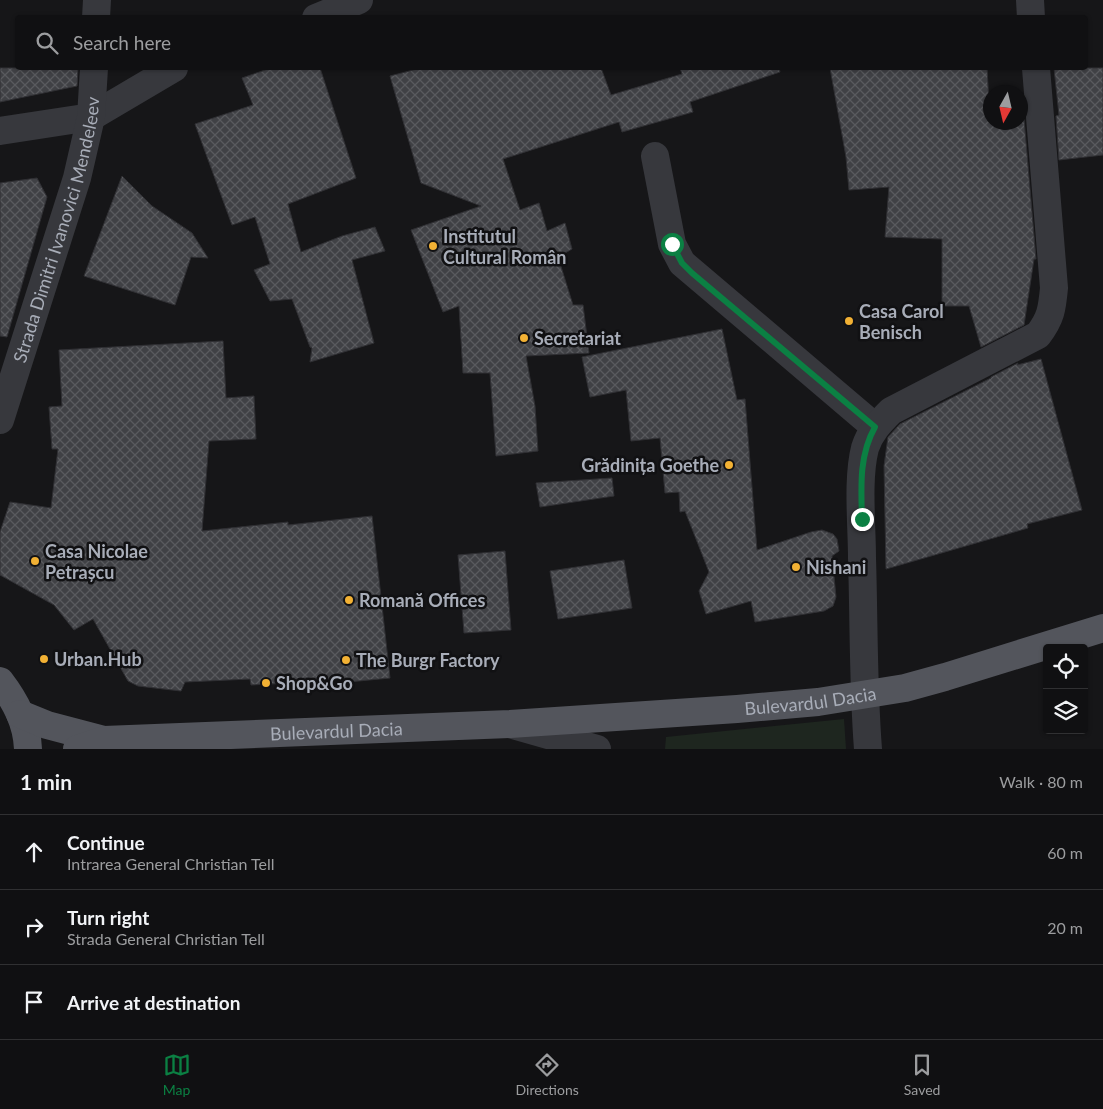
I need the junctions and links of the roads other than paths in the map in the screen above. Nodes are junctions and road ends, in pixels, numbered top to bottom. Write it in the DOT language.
graph roads {
  1 [pos="97,0"];
  2 [pos="359,0"];
  3 [pos="1030,0"];
  4 [pos="96,15"];
  5 [pos="323,15"];
  6 [pos="1031,15"];
  7 [pos="94,70"];
  8 [pos="171,70"];
  9 [pos="1036,70"];
  10 [pos="91,117"];
  11 [pos="0,131"];
  12 [pos="655,156"];
  13 [pos="0,420"];
  14 [pos="875,427"];
  15 [pos="1103,628"];
  16 [pos="0,681"];
  17 [pos="866,695"];
  18 [pos="20,714"];
  19 [pos="510,724"];
  20 [pos="104,740"];
  21 [pos="28,749"];
  22 [pos="77,749"];
  23 [pos="597,749"];
  24 [pos="868,749"];
  1 -- 4 [label="street"];
  2 -- 5 [label="street"];
  3 -- 6 [label="street"];
  7 -- 10 [label="street, Strada Dimitri Ivanovici Mendeleev"];
  8 -- 10 [label="street"];
  9 -- 14 [label="street"];
  10 -- 11 [label="street"];
  10 -- 13 [label="street, Strada Dimitri Ivanovici Mendeleev"];
  12 -- 14 [label="street"];
  14 -- 17 [label="street"];
  15 -- 17 [label="main road, Bulevardul Dacia"];
  16 -- 18 [label="main road"];
  17 -- 19 [label="main road, Bulevardul Dacia"];
  17 -- 24 [label="street"];
  18 -- 20 [label="main road, Bulevardul Dacia"];
  18 -- 21 [label="main road"];
  19 -- 20 [label="main road, Bulevardul Dacia"];
  19 -- 23 [label="street, Bulevardul Dacia"];
  20 -- 22 [label="main road, Bulevardul Dacia"];
}
